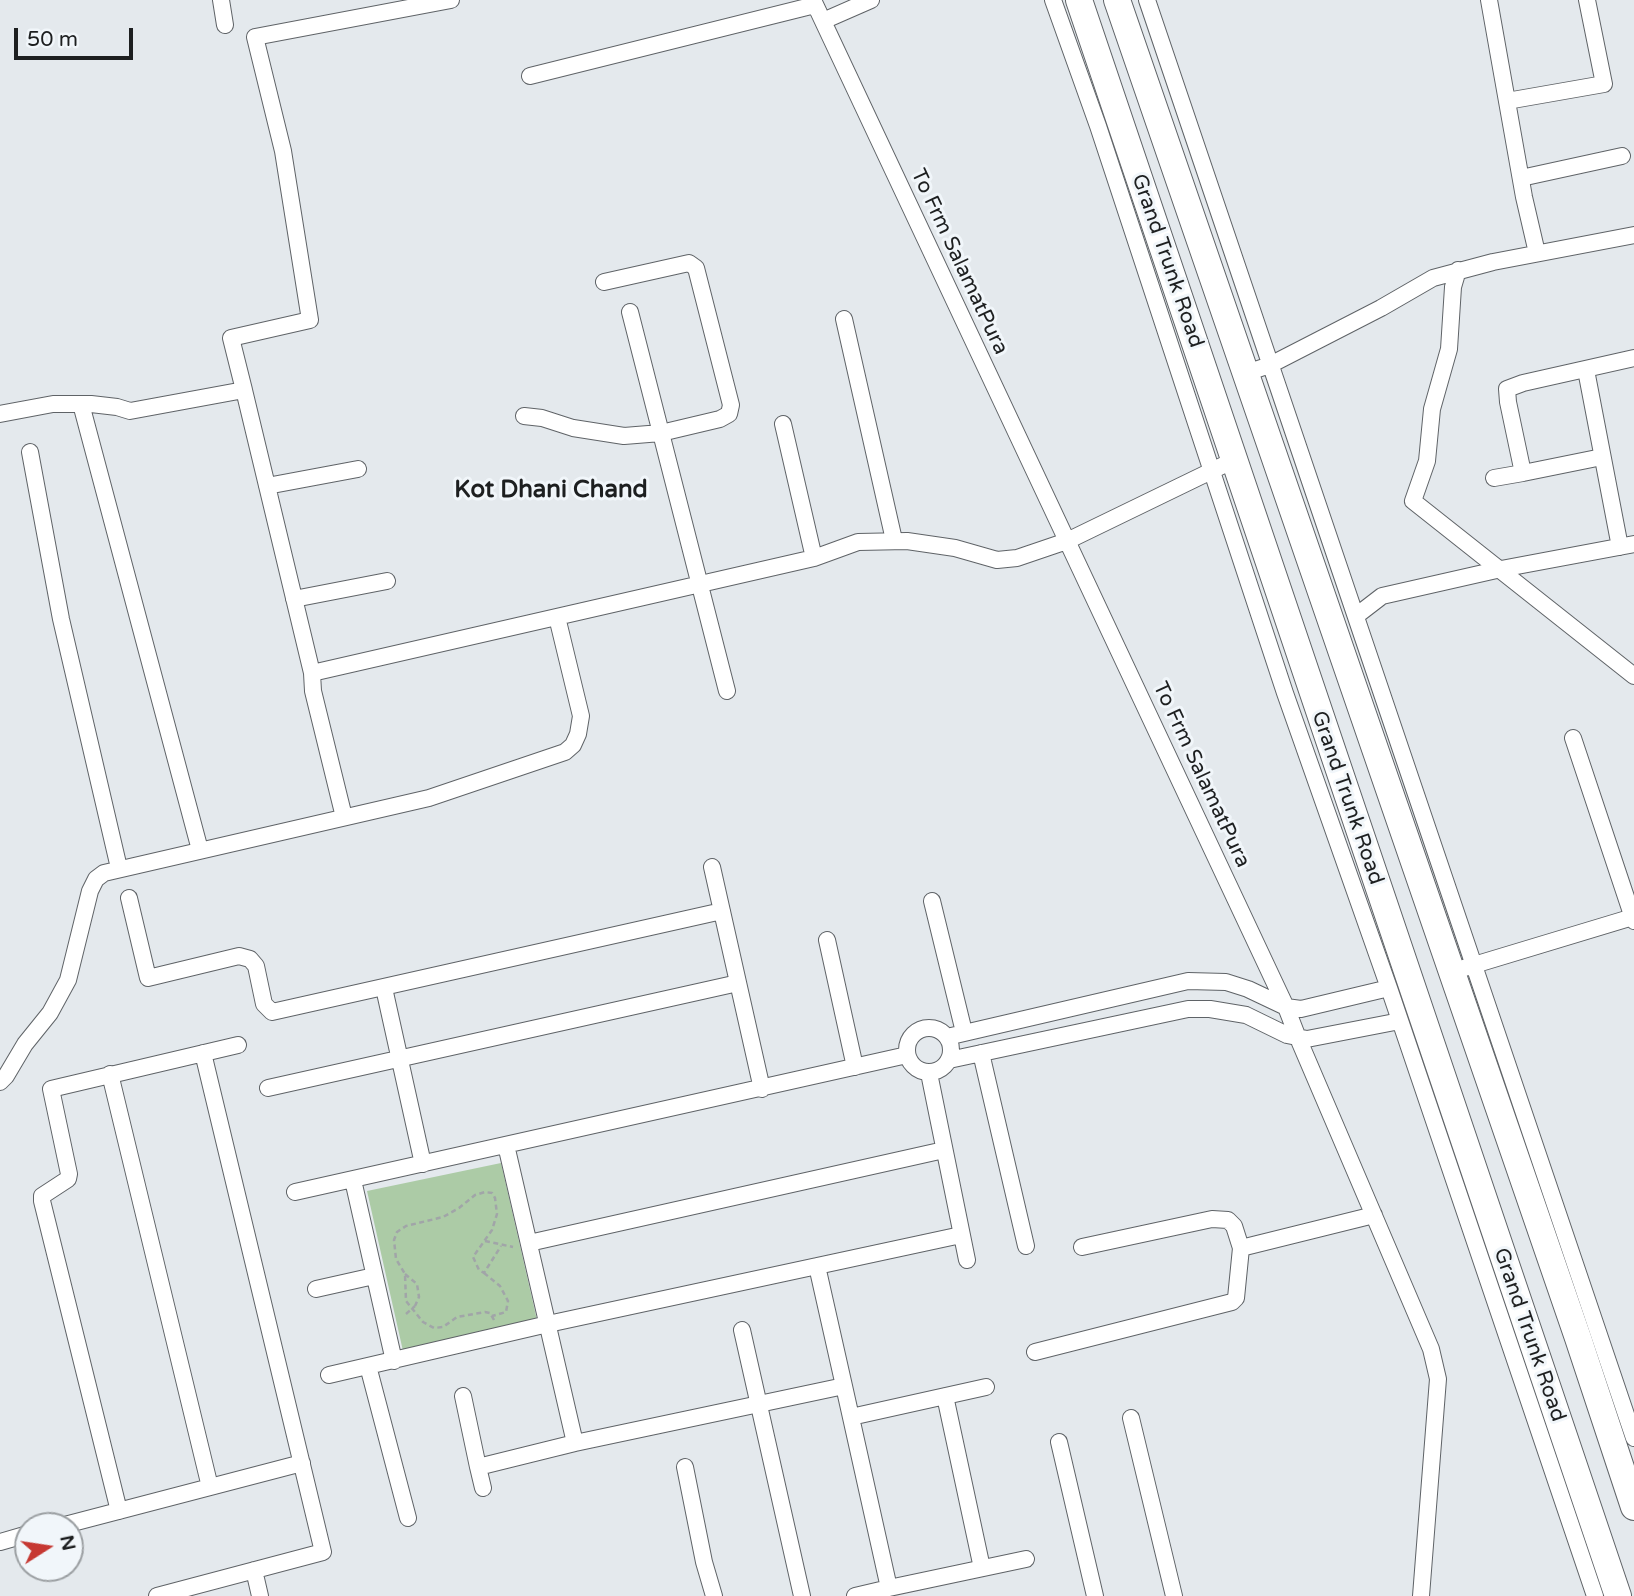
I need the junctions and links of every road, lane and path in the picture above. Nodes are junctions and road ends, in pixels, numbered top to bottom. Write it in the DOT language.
graph roads {
  1 [pos="221,0"];
  2 [pos="451,0"];
  3 [pos="871,0"];
  4 [pos="1053,0"];
  5 [pos="1079,0"];
  6 [pos="1117,0"];
  7 [pos="1147,0"];
  8 [pos="1489,0"];
  9 [pos="1587,0"];
  10 [pos="814,2"];
  11 [pos="823,21"];
  12 [pos="225,25"];
  13 [pos="530,76"];
  14 [pos="1507,101"];
  15 [pos="1109,123"];
  16 [pos="1622,156"];
  17 [pos="1521,178"];
  18 [pos="1634,235"];
  19 [pos="1537,253"];
  20 [pos="1458,270"];
  21 [pos="604,282"];
  22 [pos="630,312"];
  23 [pos="844,319"];
  24 [pos="1634,358"];
  25 [pos="1258,369"];
  26 [pos="1586,370"];
  27 [pos="244,390"];
  28 [pos="81,404"];
  29 [pos="0,414"];
  30 [pos="524,416"];
  31 [pos="783,424"];
  32 [pos="661,433"];
  33 [pos="30,452"];
  34 [pos="1602,457"];
  35 [pos="1222,466"];
  36 [pos="358,469"];
  37 [pos="1523,473"];
  38 [pos="1494,478"];
  39 [pos="267,486"];
  40 [pos="894,540"];
  41 [pos="1067,541"];
  42 [pos="1627,546"];
  43 [pos="814,558"];
  44 [pos="1501,569"];
  45 [pos="387,581"];
  46 [pos="699,584"];
  47 [pos="294,599"];
  48 [pos="1356,616"];
  49 [pos="557,617"];
  50 [pos="1359,664"];
  51 [pos="312,673"];
  52 [pos="1634,676"];
  53 [pos="1297,688"];
  54 [pos="727,691"];
  55 [pos="1366,723"];
  56 [pos="1573,738"];
  57 [pos="1327,739"];
  58 [pos="344,817"];
  59 [pos="200,850"];
  60 [pos="712,867"];
  61 [pos="119,868"];
  62 [pos="129,898"];
  63 [pos="932,901"];
  64 [pos="722,911"];
  65 [pos="1633,919"];
  66 [pos="827,940"];
  67 [pos="1463,968"];
  68 [pos="738,983"];
  69 [pos="384,988"];
  70 [pos="1389,988"];
  71 [pos="1286,1007"];
  72 [pos="1400,1021"];
  73 [pos="964,1032"];
  74 [pos="947,1037"];
  75 [pos="1298,1038"];
  76 [pos="238,1045"];
  77 [pos="203,1053"];
  78 [pos="981,1053"];
  79 [pos="907,1055"];
  80 [pos="400,1059"];
  81 [pos="949,1060"];
  82 [pos="855,1067"];
  83 [pos="929,1073"];
  84 [pos="110,1074"];
  85 [pos="0,1082"];
  86 [pos="268,1088"];
  87 [pos="762,1089"];
  88 [pos="506,1145"];
  89 [pos="944,1150"];
  90 [pos="423,1164"];
  91 [pos="353,1180"];
  92 [pos="295,1192"];
  93 [pos="1374,1214"];
  94 [pos="961,1235"];
  95 [pos="484,1241"];
  96 [pos="529,1243"];
  97 [pos="501,1246"];
  98 [pos="1026,1246"];
  99 [pos="1082,1247"];
  100 [pos="1241,1248"];
  101 [pos="967,1260"];
  102 [pos="817,1266"];
  103 [pos="484,1273"];
  104 [pos="405,1274"];
  105 [pos="374,1276"];
  106 [pos="316,1289"];
  107 [pos="406,1314"];
  108 [pos="492,1316"];
  109 [pos="548,1324"];
  110 [pos="742,1330"];
  111 [pos="499,1335"];
  112 [pos="1035,1352"];
  113 [pos="394,1361"];
  114 [pos="369,1366"];
  115 [pos="329,1375"];
  116 [pos="844,1386"];
  117 [pos="986,1387"];
  118 [pos="463,1396"];
  119 [pos="945,1396"];
  120 [pos="759,1404"];
  121 [pos="851,1416"];
  122 [pos="1131,1418"];
  123 [pos="1634,1438"];
  124 [pos="1059,1442"];
  125 [pos="575,1443"];
  126 [pos="302,1463"];
  127 [pos="478,1466"];
  128 [pos="685,1467"];
  129 [pos="209,1487"];
  130 [pos="483,1488"];
  131 [pos="1634,1507"];
  132 [pos="119,1511"];
  133 [pos="408,1518"];
  134 [pos="84,1520"];
  135 [pos="1026,1559"];
  136 [pos="982,1568"];
  137 [pos="254,1570"];
  138 [pos="888,1588"];
  139 [pos="156,1596"];
  140 [pos="260,1596"];
  141 [pos="714,1596"];
  142 [pos="803,1596"];
  143 [pos="855,1596"];
  144 [pos="1095,1596"];
  145 [pos="1174,1596"];
  146 [pos="1421,1596"];
  147 [pos="1595,1596"];
  148 [pos="1618,1596"];
  1 -- 12 [label="street"];
  2 -- 27 [label="street"];
  3 -- 11 [label="street"];
  4 -- 15 [label="street"];
  5 -- 15 [label="highway, Grand Trunk Road"];
  6 -- 25 [label="highway, Grand Trunk Road"];
  7 -- 25 [label="street"];
  8 -- 14 [label="street"];
  9 -- 14 [label="street"];
  10 -- 11 [label="street, To Frm SalamatPura"];
  10 -- 13 [label="street"];
  11 -- 41 [label="street, To Frm SalamatPura"];
  14 -- 17 [label="street"];
  15 -- 35 [label="highway, Grand Trunk Road"];
  16 -- 17 [label="street"];
  17 -- 19 [label="street"];
  18 -- 19 [label="street"];
  19 -- 20 [label="street"];
  20 -- 25 [label="street"];
  20 -- 44 [label="street"];
  21 -- 32 [label="street"];
  22 -- 32 [label="street"];
  23 -- 40 [label="street"];
  24 -- 26 [label="street"];
  25 -- 48 [label="street"];
  25 -- 50 [label="highway, Grand Trunk Road"];
  26 -- 34 [label="street"];
  26 -- 37 [label="street"];
  27 -- 28 [label="street"];
  27 -- 39 [label="street"];
  28 -- 29 [label="street"];
  28 -- 59 [label="street"];
  30 -- 32 [label="street"];
  31 -- 43 [label="street"];
  32 -- 46 [label="street"];
  33 -- 61 [label="street"];
  34 -- 37 [label="street"];
  34 -- 42 [label="street"];
  35 -- 41 [label="street"];
  35 -- 53 [label="highway, Grand Trunk Road"];
  36 -- 39 [label="street"];
  37 -- 38 [label="street"];
  39 -- 47 [label="street"];
  40 -- 41 [label="street"];
  40 -- 43 [label="street"];
  41 -- 71 [label="street, To Frm SalamatPura"];
  42 -- 44 [label="street"];
  43 -- 46 [label="street"];
  44 -- 48 [label="street"];
  44 -- 52 [label="street"];
  45 -- 47 [label="street"];
  46 -- 49 [label="street"];
  46 -- 54 [label="street"];
  47 -- 51 [label="street"];
  48 -- 50 [label="street"];
  49 -- 51 [label="street"];
  49 -- 58 [label="street"];
  50 -- 55 [label="highway, Grand Trunk Road"];
  50 -- 67 [label="street"];
  51 -- 58 [label="street"];
  53 -- 57 [label="highway, Grand Trunk Road"];
  53 -- 70 [label="street"];
  55 -- 57 [label="highway"];
  55 -- 67 [label="highway, Grand Trunk Road"];
  56 -- 65 [label="street"];
  57 -- 148 [label="highway, Grand Trunk Road"];
  58 -- 59 [label="street"];
  59 -- 61 [label="street"];
  60 -- 64 [label="street"];
  61 -- 85 [label="street"];
  62 -- 69 [label="street"];
  63 -- 73 [label="street"];
  64 -- 68 [label="street"];
  64 -- 69 [label="street"];
  65 -- 67 [label="street"];
  66 -- 82 [label="street"];
  67 -- 123 [label="street"];
  67 -- 131 [label="highway, Grand Trunk Road"];
  68 -- 80 [label="street"];
  68 -- 87 [label="street"];
  69 -- 80 [label="street"];
  70 -- 71 [label="street"];
  70 -- 72 [label="street"];
  71 -- 73 [label="street"];
  71 -- 75 [label="street, To Frm SalamatPura"];
  72 -- 75 [label="street"];
  72 -- 147 [label="street"];
  73 -- 74 [label="street"];
  74 -- 79 [label="street"];
  74 -- 81 [label="street"];
  75 -- 78 [label="street"];
  75 -- 93 [label="street, To Frm SalamatPura"];
  76 -- 77 [label="street"];
  77 -- 84 [label="street"];
  77 -- 126 [label="street"];
  78 -- 81 [label="street"];
  78 -- 98 [label="street"];
  79 -- 82 [label="street"];
  79 -- 83 [label="street"];
  80 -- 86 [label="street"];
  80 -- 90 [label="street"];
  81 -- 83 [label="street"];
  82 -- 87 [label="street"];
  83 -- 89 [label="street"];
  84 -- 129 [label="street"];
  84 -- 132 [label="street"];
  87 -- 88 [label="street"];
  88 -- 90 [label="street"];
  88 -- 96 [label="street"];
  89 -- 94 [label="street"];
  89 -- 96 [label="street"];
  90 -- 91 [label="street"];
  91 -- 92 [label="street"];
  91 -- 105 [label="street"];
  93 -- 100 [label="street"];
  93 -- 146 [label="street, To Frm SalamatPura"];
  94 -- 101 [label="street"];
  94 -- 102 [label="street"];
  95 -- 97 [label="path"];
  95 -- 103 [label="path"];
  95 -- 104 [label="path"];
  96 -- 97 [label="path"];
  96 -- 109 [label="street"];
  97 -- 103 [label="path"];
  99 -- 100 [label="street"];
  100 -- 112 [label="street"];
  102 -- 109 [label="street"];
  102 -- 116 [label="street"];
  103 -- 108 [label="path"];
  104 -- 107 [label="path, bridge"];
  104 -- 108 [label="path"];
  105 -- 106 [label="street"];
  105 -- 113 [label="street"];
  108 -- 111 [label="path"];
  109 -- 111 [label="street"];
  109 -- 125 [label="street"];
  110 -- 120 [label="street"];
  111 -- 113 [label="street"];
  113 -- 114 [label="street"];
  114 -- 115 [label="street"];
  114 -- 133 [label="street"];
  116 -- 120 [label="street"];
  116 -- 121 [label="street"];
  117 -- 119 [label="street"];
  118 -- 127 [label="street"];
  119 -- 121 [label="street"];
  119 -- 136 [label="street"];
  120 -- 125 [label="street"];
  120 -- 142 [label="street"];
  121 -- 138 [label="street"];
  122 -- 145 [label="street"];
  124 -- 144 [label="street"];
  125 -- 127 [label="street"];
  126 -- 129 [label="street"];
  126 -- 137 [label="street"];
  127 -- 130 [label="street"];
  128 -- 141 [label="street"];
  129 -- 132 [label="street"];
  132 -- 134 [label="street"];
  135 -- 136 [label="street"];
  136 -- 138 [label="street"];
  137 -- 139 [label="street"];
  137 -- 140 [label="street"];
  138 -- 143 [label="street"];
}
